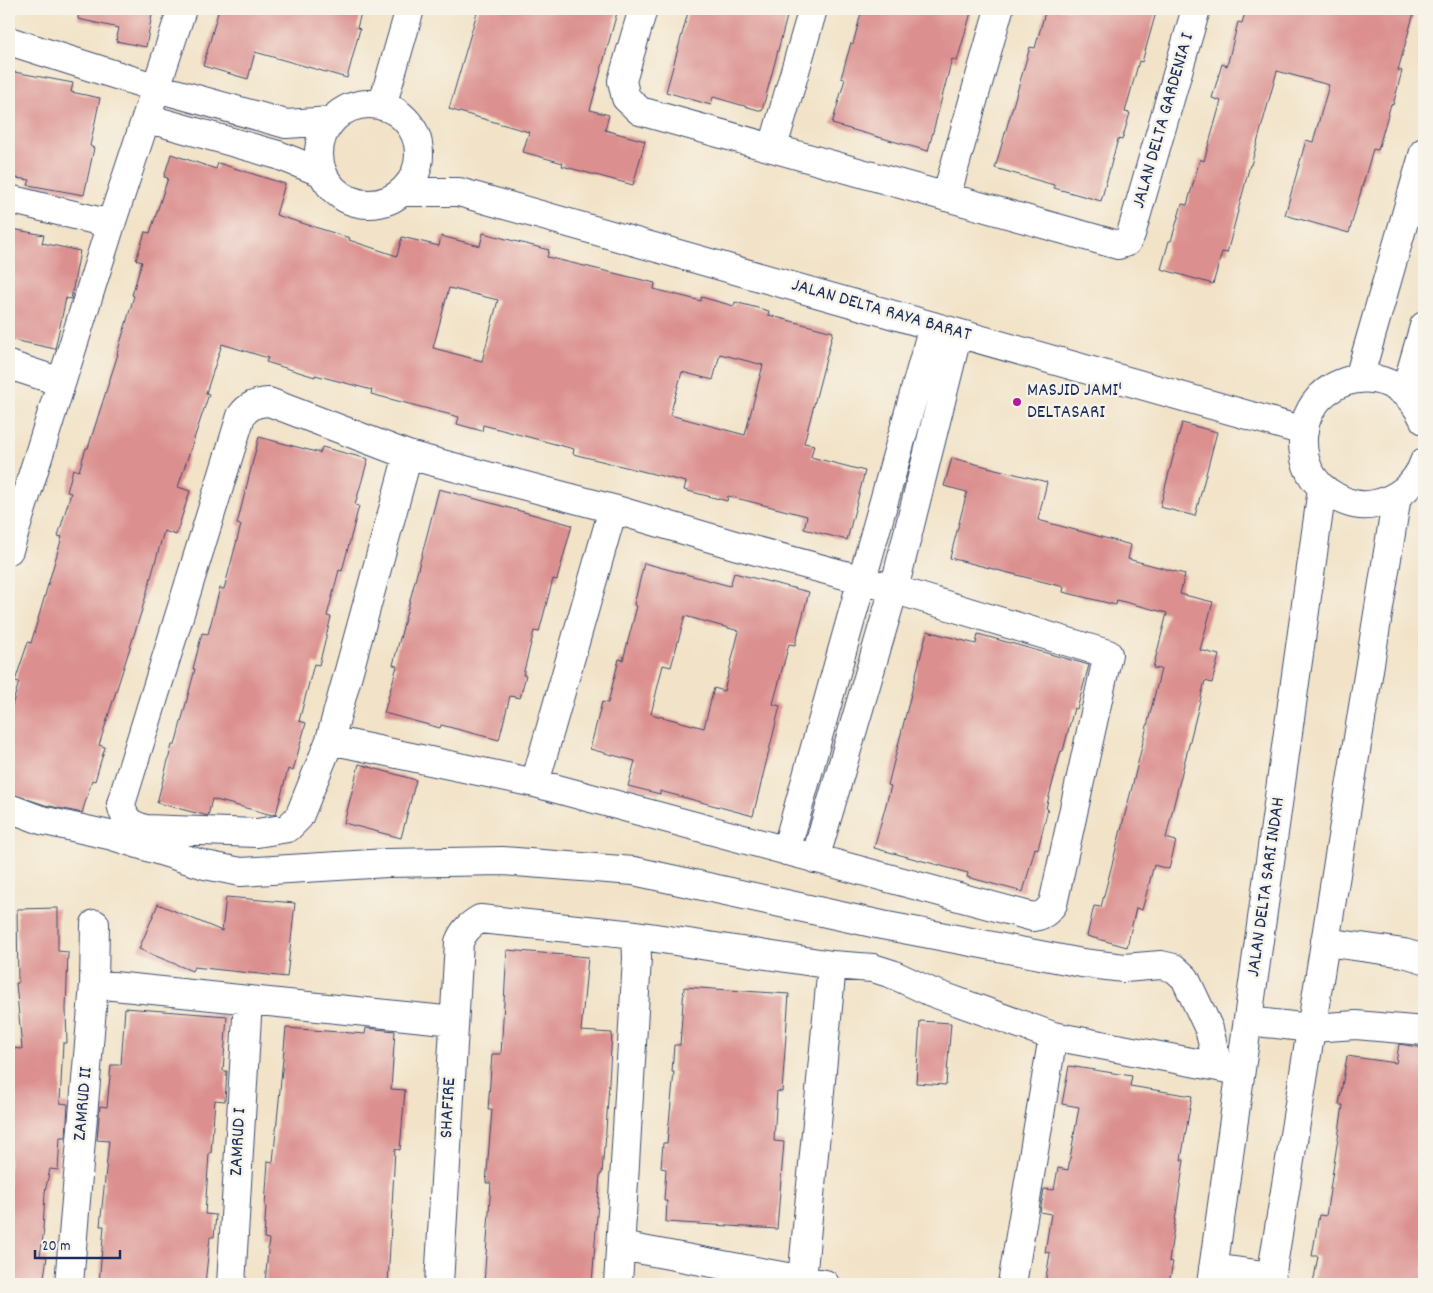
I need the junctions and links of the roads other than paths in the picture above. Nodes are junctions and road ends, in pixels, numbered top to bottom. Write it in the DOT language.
graph roads {
  1 [pos="182,9"];
  2 [pos="410,9"];
  3 [pos="643,9"];
  4 [pos="813,9"];
  5 [pos="999,9"];
  6 [pos="1196,9"];
  7 [pos="9,41"];
  8 [pos="157,88"];
  9 [pos="382,106"];
  10 [pos="146,118"];
  11 [pos="331,121"];
  12 [pos="773,147"];
  13 [pos="1424,152"];
  14 [pos="419,158"];
  15 [pos="323,173"];
  16 [pos="402,192"];
  17 [pos="459,192"];
  18 [pos="946,197"];
  19 [pos="9,199"];
  20 [pos="111,224"];
  21 [pos="933,326"];
  22 [pos="1424,326"];
  23 [pos="958,333"];
  24 [pos="9,365"];
  25 [pos="1359,378"];
  26 [pos="61,382"];
  27 [pos="1405,392"];
  28 [pos="1424,420"];
  29 [pos="1304,431"];
  30 [pos="408,455"];
  31 [pos="1415,481"];
  32 [pos="1322,489"];
  33 [pos="613,509"];
  34 [pos="10,538"];
  35 [pos="863,580"];
  36 [pos="894,589"];
  37 [pos="330,740"];
  38 [pos="535,784"];
  39 [pos="9,808"];
  40 [pos="786,851"];
  41 [pos="815,859"];
  42 [pos="95,924"];
  43 [pos="636,935"];
  44 [pos="1325,942"];
  45 [pos="1424,959"];
  46 [pos="832,964"];
  47 [pos="94,984"];
  48 [pos="248,1000"];
  49 [pos="454,1021"];
  50 [pos="1248,1021"];
  51 [pos="1312,1028"];
  52 [pos="1424,1031"];
  53 [pos="1053,1036"];
  54 [pos="1229,1069"];
  55 [pos="621,1246"];
  56 [pos="1212,1276"];
  57 [pos="1270,1280"];
  58 [pos="814,1282"];
  59 [pos="70,1284"];
  60 [pos="231,1284"];
  61 [pos="439,1284"];
  62 [pos="618,1284"];
  63 [pos="1012,1284"];
  1 -- 8 [label="street"];
  2 -- 9 [label="street"];
  3 -- 12 [label="street"];
  4 -- 12 [label="street"];
  5 -- 18 [label="street"];
  6 -- 18 [label="street, JALAN DELTA GARDENIA I"];
  7 -- 8 [label="street"];
  8 -- 10 [label="street"];
  8 -- 11 [label="street"];
  9 -- 11 [label="street"];
  9 -- 14 [label="street"];
  10 -- 15 [label="street"];
  10 -- 20 [label="street"];
  11 -- 15 [label="street"];
  12 -- 18 [label="street"];
  13 -- 25 [label="street"];
  14 -- 16 [label="street"];
  14 -- 17 [label="street, JALAN DELTA RAYA BARAT"];
  15 -- 16 [label="street"];
  16 -- 17 [label="street, JALAN DELTA RAYA BARAT"];
  17 -- 21 [label="street, JALAN DELTA RAYA BARAT"];
  19 -- 20 [label="street"];
  20 -- 26 [label="street"];
  21 -- 23 [label="street, JALAN DELTA RAYA BARAT"];
  21 -- 35 [label="street"];
  22 -- 27 [label="street"];
  23 -- 29 [label="street, JALAN DELTA RAYA BARAT"];
  23 -- 36 [label="street"];
  24 -- 26 [label="street"];
  25 -- 27 [label="street"];
  25 -- 29 [label="street"];
  26 -- 34 [label="street"];
  27 -- 28 [label="street"];
  29 -- 32 [label="street"];
  30 -- 33 [label="street"];
  30 -- 37 [label="street"];
  30 -- 37 [label="street"];
  31 -- 32 [label="street"];
  31 -- 44 [label="street"];
  32 -- 50 [label="street, JALAN DELTA SARI INDAH"];
  33 -- 35 [label="street"];
  33 -- 38 [label="street"];
  35 -- 36 [label="street"];
  35 -- 40 [label="street"];
  36 -- 41 [label="street"];
  36 -- 41 [label="street"];
  37 -- 38 [label="street"];
  38 -- 40 [label="street"];
  39 -- 54 [label="street"];
  40 -- 41 [label="street"];
  42 -- 47 [label="street, ZAMRUD II"];
  43 -- 46 [label="street"];
  43 -- 49 [label="street, SHAFIRE"];
  43 -- 55 [label="street"];
  44 -- 45 [label="street"];
  44 -- 51 [label="street"];
  46 -- 53 [label="street"];
  46 -- 58 [label="street"];
  47 -- 48 [label="street"];
  47 -- 59 [label="street, ZAMRUD II"];
  48 -- 49 [label="street"];
  48 -- 60 [label="street, ZAMRUD I"];
  49 -- 61 [label="street, SHAFIRE"];
  50 -- 51 [label="street"];
  50 -- 54 [label="street, JALAN DELTA SARI INDAH"];
  51 -- 52 [label="street"];
  51 -- 57 [label="street"];
  53 -- 54 [label="street"];
  53 -- 63 [label="street"];
  54 -- 56 [label="street, JALAN DELTA SARI INDAH"];
  55 -- 58 [label="street"];
  55 -- 62 [label="street"];
  56 -- 57 [label="street"];
}
